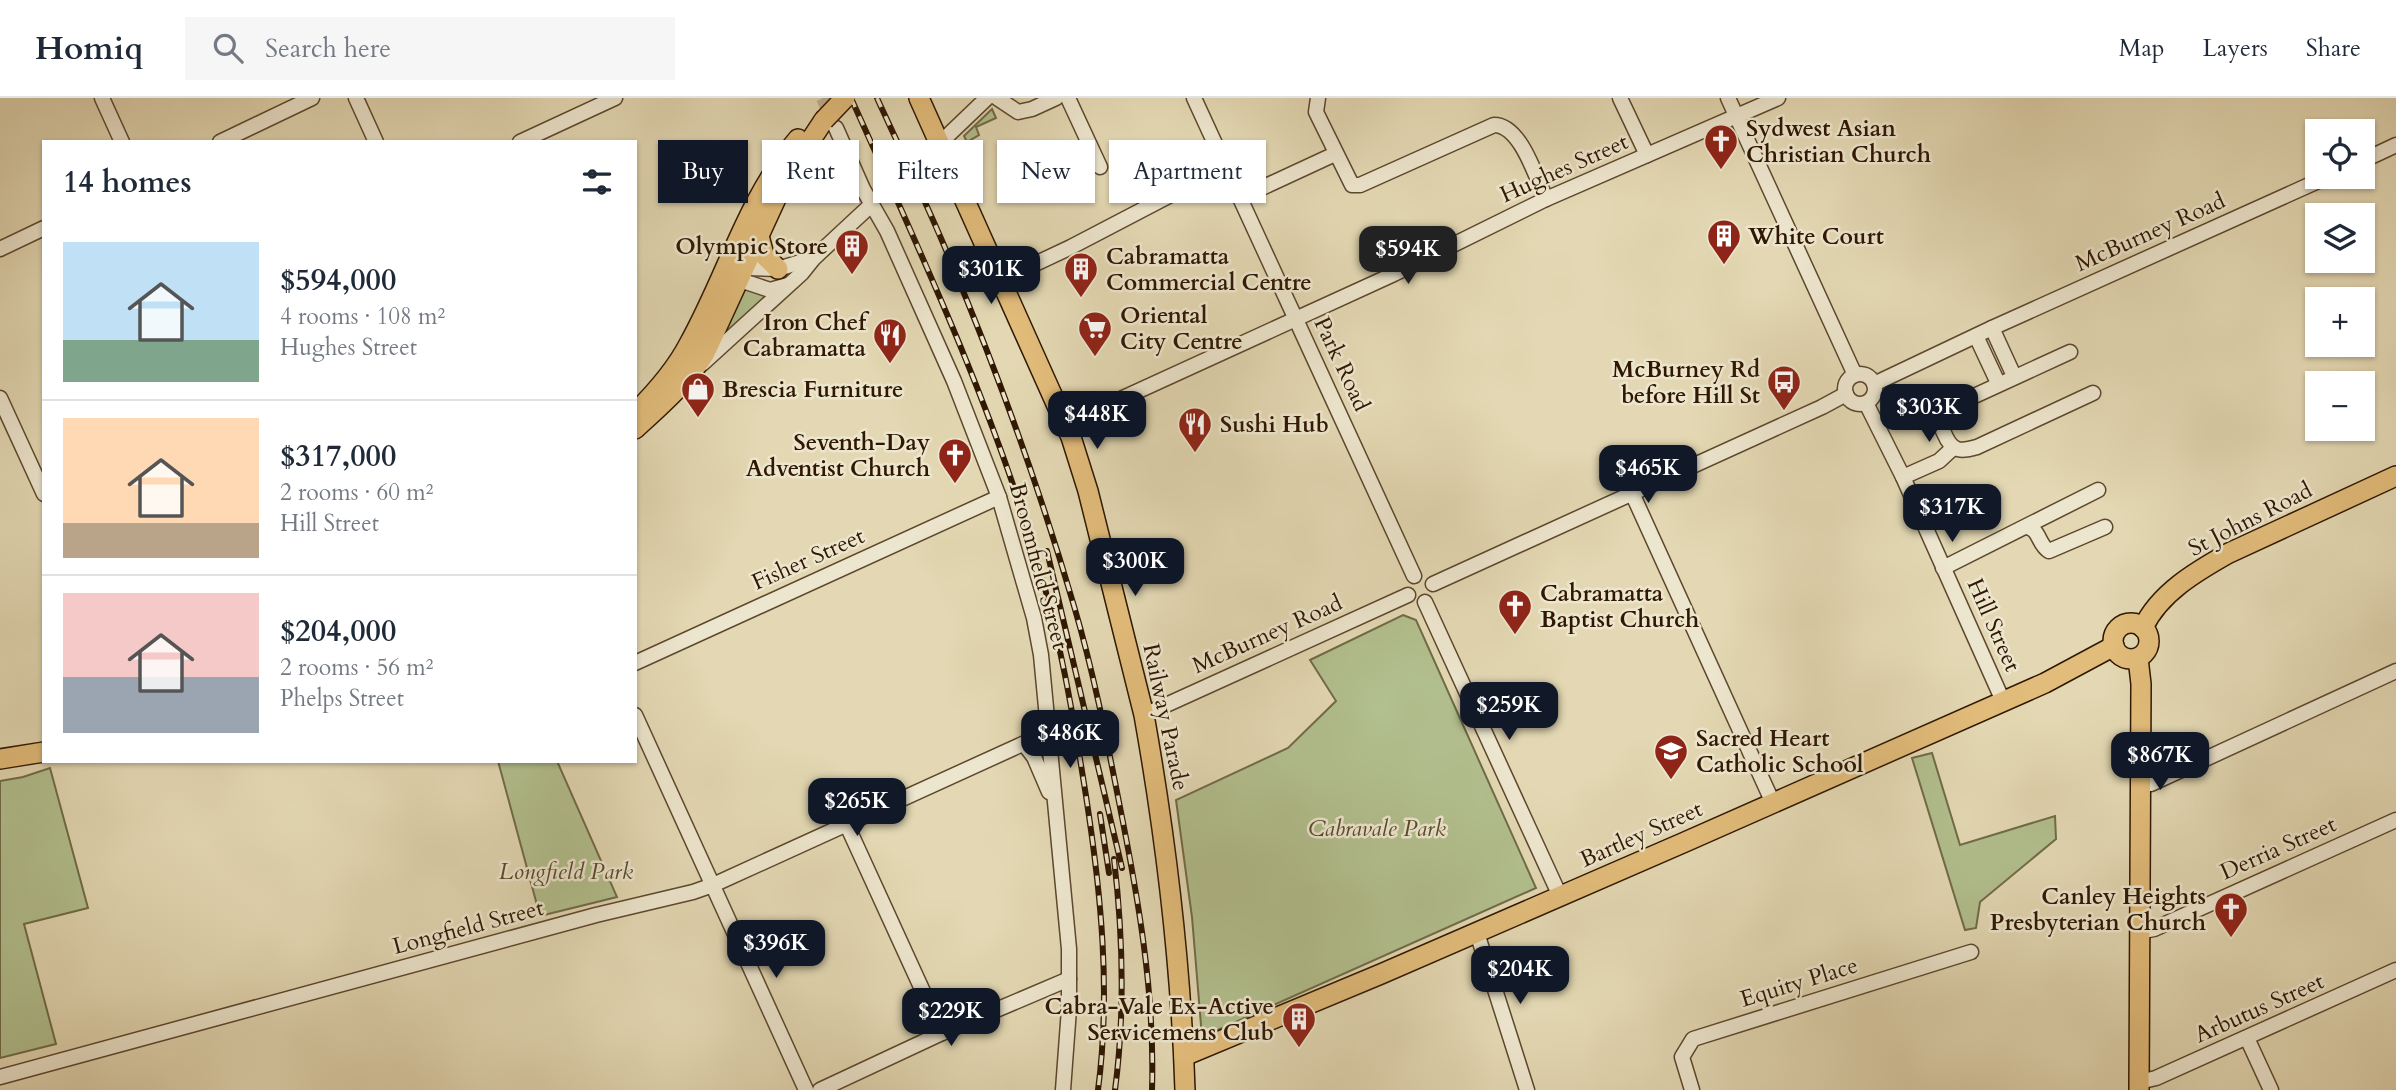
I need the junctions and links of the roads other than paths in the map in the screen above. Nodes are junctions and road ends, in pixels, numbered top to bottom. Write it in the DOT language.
graph roads {
  1 [pos="102,98"];
  2 [pos="312,98"];
  3 [pos="356,98"];
  4 [pos="615,98"];
  5 [pos="845,98"];
  6 [pos="919,98"];
  7 [pos="987,98"];
  8 [pos="997,98"];
  9 [pos="1056,98"];
  10 [pos="1068,98"];
  11 [pos="1194,98"];
  12 [pos="1318,98"];
  13 [pos="1620,98"];
  14 [pos="1728,98"];
  15 [pos="1778,98"];
  16 [pos="1737,117"];
  17 [pos="830,124"];
  18 [pos="808,136"];
  19 [pos="121,140"];
  20 [pos="224,140"];
  21 [pos="375,140"];
  22 [pos="524,140"];
  23 [pos="939,140"];
  24 [pos="943,140"];
  25 [pos="1212,140"];
  26 [pos="2396,145"];
  27 [pos="1335,154"];
  28 [pos="2375,154"];
  29 [pos="1647,155"];
  30 [pos="1100,167"];
  31 [pos="1266,186"];
  32 [pos="2305,187"];
  33 [pos="1546,199"];
  34 [pos="967,203"];
  35 [pos="1155,203"];
  36 [pos="1242,203"];
  37 [pos="871,205"];
  38 [pos="42,229"];
  39 [pos="759,236"];
  40 [pos="0,249"];
  41 [pos="734,271"];
  42 [pos="784,277"];
  43 [pos="1001,280"];
  44 [pos="1296,319"];
  45 [pos="1992,328"];
  46 [pos="1976,336"];
  47 [pos="2070,352"];
  48 [pos="694,371"];
  49 [pos="1855,375"];
  50 [pos="2014,376"];
  51 [pos="1998,383"];
  52 [pos="1874,384"];
  53 [pos="2093,393"];
  54 [pos="1846,394"];
  55 [pos="0,398"];
  56 [pos="1866,403"];
  57 [pos="637,411"];
  58 [pos="1066,424"];
  59 [pos="637,427"];
  60 [pos="1953,448"];
  61 [pos="2396,476"];
  62 [pos="1903,477"];
  63 [pos="42,490"];
  64 [pos="2098,491"];
  65 [pos="1632,493"];
  66 [pos="999,497"];
  67 [pos="2027,527"];
  68 [pos="2105,527"];
  69 [pos="1943,568"];
  70 [pos="1413,576"];
  71 [pos="1433,584"];
  72 [pos="1408,595"];
  73 [pos="1425,601"];
  74 [pos="2143,628"];
  75 [pos="2114,646"];
  76 [pos="2138,658"];
  77 [pos="637,662"];
  78 [pos="2396,671"];
  79 [pos="2003,701"];
  80 [pos="1144,715"];
  81 [pos="637,719"];
  82 [pos="1049,732"];
  83 [pos="1024,744"];
  84 [pos="42,752"];
  85 [pos="0,759"];
  86 [pos="2140,783"];
  87 [pos="1773,803"];
  88 [pos="1055,810"];
  89 [pos="2396,820"];
  90 [pos="846,823"];
  91 [pos="713,884"];
  92 [pos="1560,896"];
  93 [pos="2138,932"];
  94 [pos="1477,933"];
  95 [pos="1971,952"];
  96 [pos="2396,970"];
  97 [pos="1069,979"];
  98 [pos="942,1033"];
  99 [pos="2247,1038"];
  100 [pos="1184,1056"];
  101 [pos="0,1077"];
  102 [pos="2139,1086"];
  103 [pos="806,1090"];
  104 [pos="820,1090"];
  105 [pos="1063,1090"];
  106 [pos="1185,1090"];
  107 [pos="1527,1090"];
  108 [pos="1692,1090"];
  109 [pos="2272,1090"];
  1 -- 19 [label="street"];
  2 -- 20 [label="street"];
  3 -- 21 [label="street"];
  4 -- 22 [label="street"];
  5 -- 17 [label="main road, bridge"];
  6 -- 23 [label="main road, Railway Parade"];
  7 -- 24 [label="street"];
  8 -- 9 [label="street"];
  10 -- 30 [label="street"];
  11 -- 25 [label="street, Park Road"];
  12 -- 27 [label="street"];
  13 -- 29 [label="street"];
  14 -- 16 [label="street"];
  15 -- 16 [label="street, Hughes Street"];
  16 -- 29 [label="street, Hughes Street"];
  16 -- 49 [label="street"];
  17 -- 18 [label="main road"];
  17 -- 37 [label="street, Broomfield Street"];
  18 -- 39 [label="main road"];
  18 -- 41 [label="main road"];
  26 -- 28 [label="street"];
  27 -- 31 [label="street"];
  27 -- 33 [label="street"];
  29 -- 33 [label="street, Hughes Street"];
  32 -- 45 [label="street, McBurney Road"];
  33 -- 44 [label="street, Hughes Street"];
  34 -- 43 [label="main road, Railway Parade"];
  35 -- 43 [label="street"];
  36 -- 44 [label="street, Park Road"];
  37 -- 42 [label="street"];
  37 -- 66 [label="street, Broomfield Street"];
  38 -- 40 [label="street"];
  39 -- 41 [label="main road"];
  39 -- 42 [label="main road"];
  41 -- 42 [label="street"];
  41 -- 48 [label="main road"];
  41 -- 57 [label="main road"];
  42 -- 48 [label="street"];
  43 -- 58 [label="main road, Railway Parade"];
  44 -- 58 [label="street, Hughes Street"];
  44 -- 70 [label="street, Park Road"];
  45 -- 46 [label="street, McBurney Road"];
  45 -- 50 [label="street"];
  46 -- 51 [label="street"];
  46 -- 52 [label="street, McBurney Road"];
  47 -- 50 [label="street"];
  48 -- 59 [label="main road"];
  49 -- 52 [label="street"];
  49 -- 54 [label="street"];
  50 -- 51 [label="street"];
  51 -- 60 [label="street"];
  52 -- 56 [label="street"];
  53 -- 60 [label="street"];
  54 -- 56 [label="street"];
  54 -- 65 [label="street"];
  55 -- 63 [label="street"];
  56 -- 62 [label="street, Hill Street"];
  58 -- 80 [label="main road, Railway Parade"];
  60 -- 62 [label="street"];
  61 -- 74 [label="main road, St Johns Road"];
  62 -- 69 [label="street, Hill Street"];
  64 -- 67 [label="street, Hill Street"];
  65 -- 71 [label="street"];
  65 -- 87 [label="street"];
  66 -- 77 [label="street, Fisher Street"];
  66 -- 82 [label="street, Broomfield Street"];
  67 -- 68 [label="street"];
  67 -- 69 [label="street, Hill Street"];
  69 -- 79 [label="street, Hill Street"];
  70 -- 71 [label="street"];
  70 -- 72 [label="street"];
  71 -- 73 [label="street"];
  72 -- 73 [label="street"];
  72 -- 80 [label="street, McBurney Road"];
  73 -- 92 [label="street"];
  74 -- 75 [label="main road"];
  74 -- 76 [label="main road"];
  75 -- 76 [label="main road"];
  75 -- 79 [label="main road, Bartley Street"];
  76 -- 86 [label="main road"];
  78 -- 86 [label="street"];
  79 -- 87 [label="main road, Bartley Street"];
  80 -- 100 [label="main road, Railway Parade"];
  81 -- 91 [label="street"];
  82 -- 83 [label="street, Longfield Street"];
  82 -- 88 [label="street, Broomfield Street"];
  83 -- 88 [label="street"];
  83 -- 90 [label="street, Longfield Street"];
  84 -- 85 [label="main road"];
  86 -- 93 [label="main road"];
  87 -- 92 [label="main road, Bartley Street"];
  88 -- 97 [label="street, Broomfield Street"];
  89 -- 93 [label="street, Derria Street"];
  90 -- 91 [label="street, Longfield Street"];
  90 -- 98 [label="street"];
  91 -- 101 [label="street, Longfield Street"];
  91 -- 103 [label="street"];
  92 -- 94 [label="main road, Bartley Street"];
  93 -- 102 [label="main road"];
  94 -- 100 [label="main road, Bartley Street"];
  94 -- 107 [label="street"];
  95 -- 108 [label="street, Equity Place"];
  96 -- 99 [label="street, Arbutus Street"];
  97 -- 98 [label="street"];
  97 -- 105 [label="street, Broomfield Street"];
  98 -- 104 [label="street"];
  99 -- 102 [label="street, Arbutus Street"];
  99 -- 109 [label="street"];
  100 -- 106 [label="main road, Railway Parade"];
}
